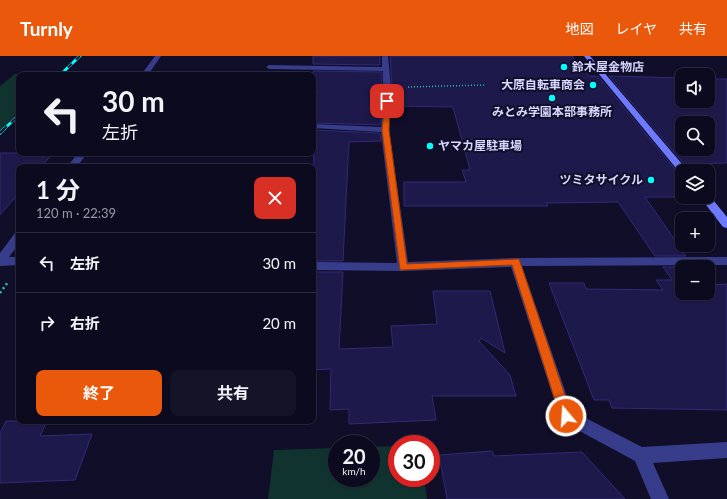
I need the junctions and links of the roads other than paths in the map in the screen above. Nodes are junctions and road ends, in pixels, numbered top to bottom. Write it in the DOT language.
graph roads {
  1 [pos="158,56"];
  2 [pos="385,56"];
  3 [pos="587,56"];
  4 [pos="269,67"];
  5 [pos="385,69"];
  6 [pos="146,72"];
  7 [pos="316,126"];
  8 [pos="385,130"];
  9 [pos="81,156"];
  10 [pos="74,164"];
  11 [pos="677,164"];
  12 [pos="711,204"];
  13 [pos="727,224"];
  14 [pos="16,240"];
  15 [pos="0,261"];
  16 [pos="16,261"];
  17 [pos="727,261"];
  18 [pos="515,262"];
  19 [pos="316,266"];
  20 [pos="403,268"];
  21 [pos="727,450"];
  22 [pos="642,455"];
  23 [pos="660,499"];
  1 -- 6 [label="street"];
  2 -- 5 [label="street"];
  3 -- 11 [label="main road"];
  4 -- 5 [label="street"];
  5 -- 8 [label="street"];
  7 -- 8 [label="street"];
  8 -- 20 [label="street"];
  9 -- 10 [label="street"];
  12 -- 13 [label="main road"];
  14 -- 15 [label="street"];
  15 -- 16 [label="street"];
  17 -- 18 [label="street"];
  18 -- 20 [label="street"];
  18 -- 22 [label="street"];
  19 -- 20 [label="street"];
  21 -- 22 [label="street"];
  22 -- 23 [label="street"];
}
